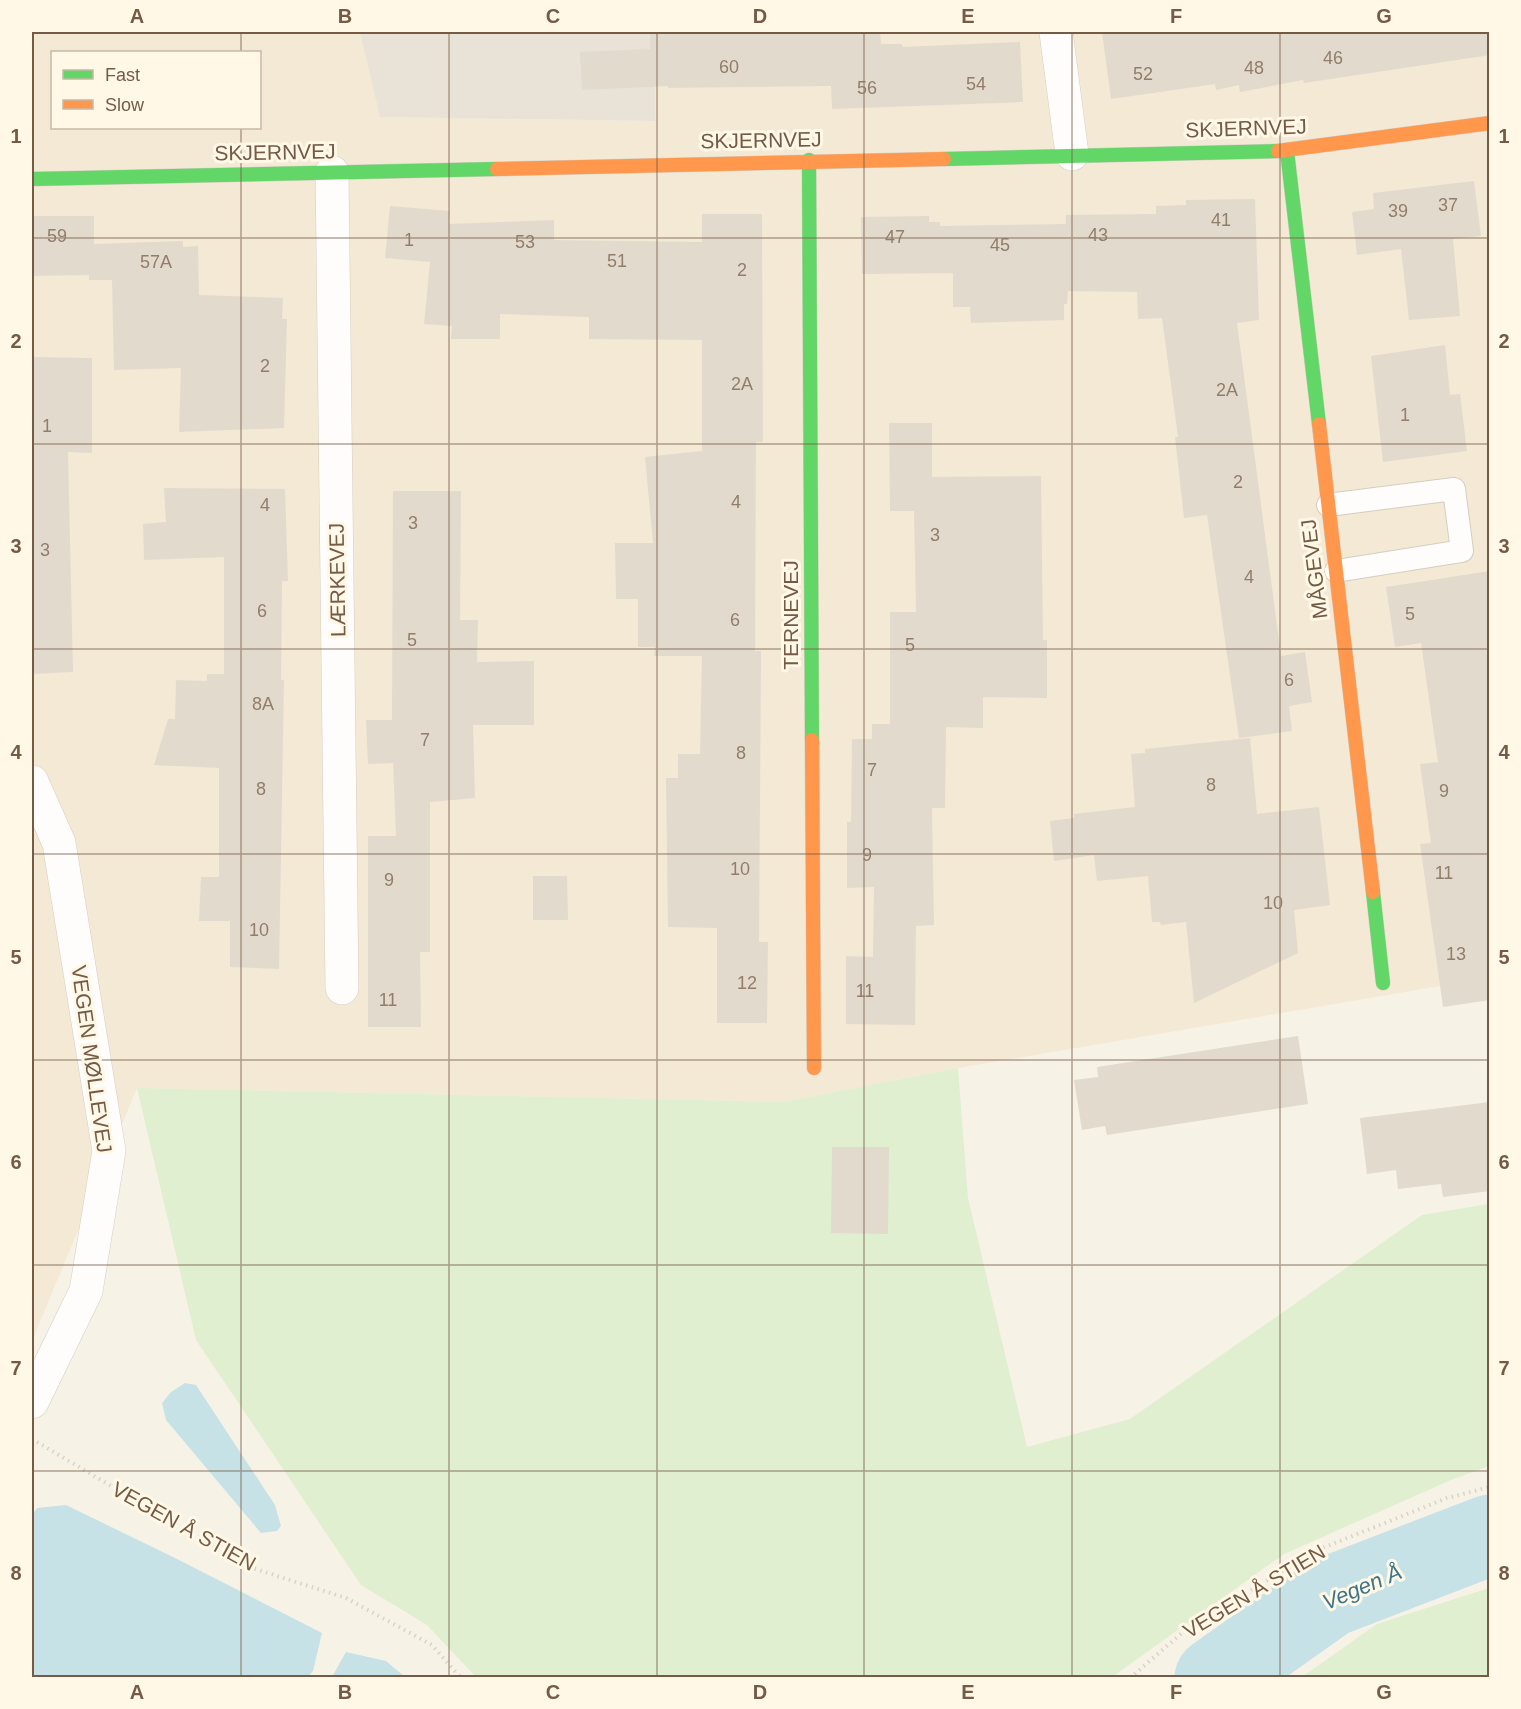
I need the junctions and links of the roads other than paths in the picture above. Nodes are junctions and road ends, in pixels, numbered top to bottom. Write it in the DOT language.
graph roads {
  1 [pos="1056,32"];
  2 [pos="1490,123"];
  3 [pos="1287,151"];
  4 [pos="1072,154"];
  5 [pos="809,160"];
  6 [pos="332,172"];
  7 [pos="32,179"];
  8 [pos="1328,505"];
  9 [pos="1336,571"];
  10 [pos="32,782"];
  11 [pos="1383,983"];
  12 [pos="342,987"];
  13 [pos="814,1068"];
  14 [pos="32,1402"];
  1 -- 4 [label="street"];
  2 -- 3 [label="street, SKJERNVEJ"];
  3 -- 4 [label="street, SKJERNVEJ"];
  3 -- 8 [label="street, MÅGEVEJ"];
  4 -- 5 [label="street, SKJERNVEJ"];
  5 -- 6 [label="street, SKJERNVEJ"];
  5 -- 13 [label="street, TERNEVEJ"];
  6 -- 7 [label="street, SKJERNVEJ"];
  6 -- 12 [label="street, LÆRKEVEJ"];
  8 -- 9 [label="street, MÅGEVEJ"];
  8 -- 9 [label="lane"];
  9 -- 11 [label="street, MÅGEVEJ"];
  10 -- 14 [label="street, VEGEN MØLLEVEJ"];
}
